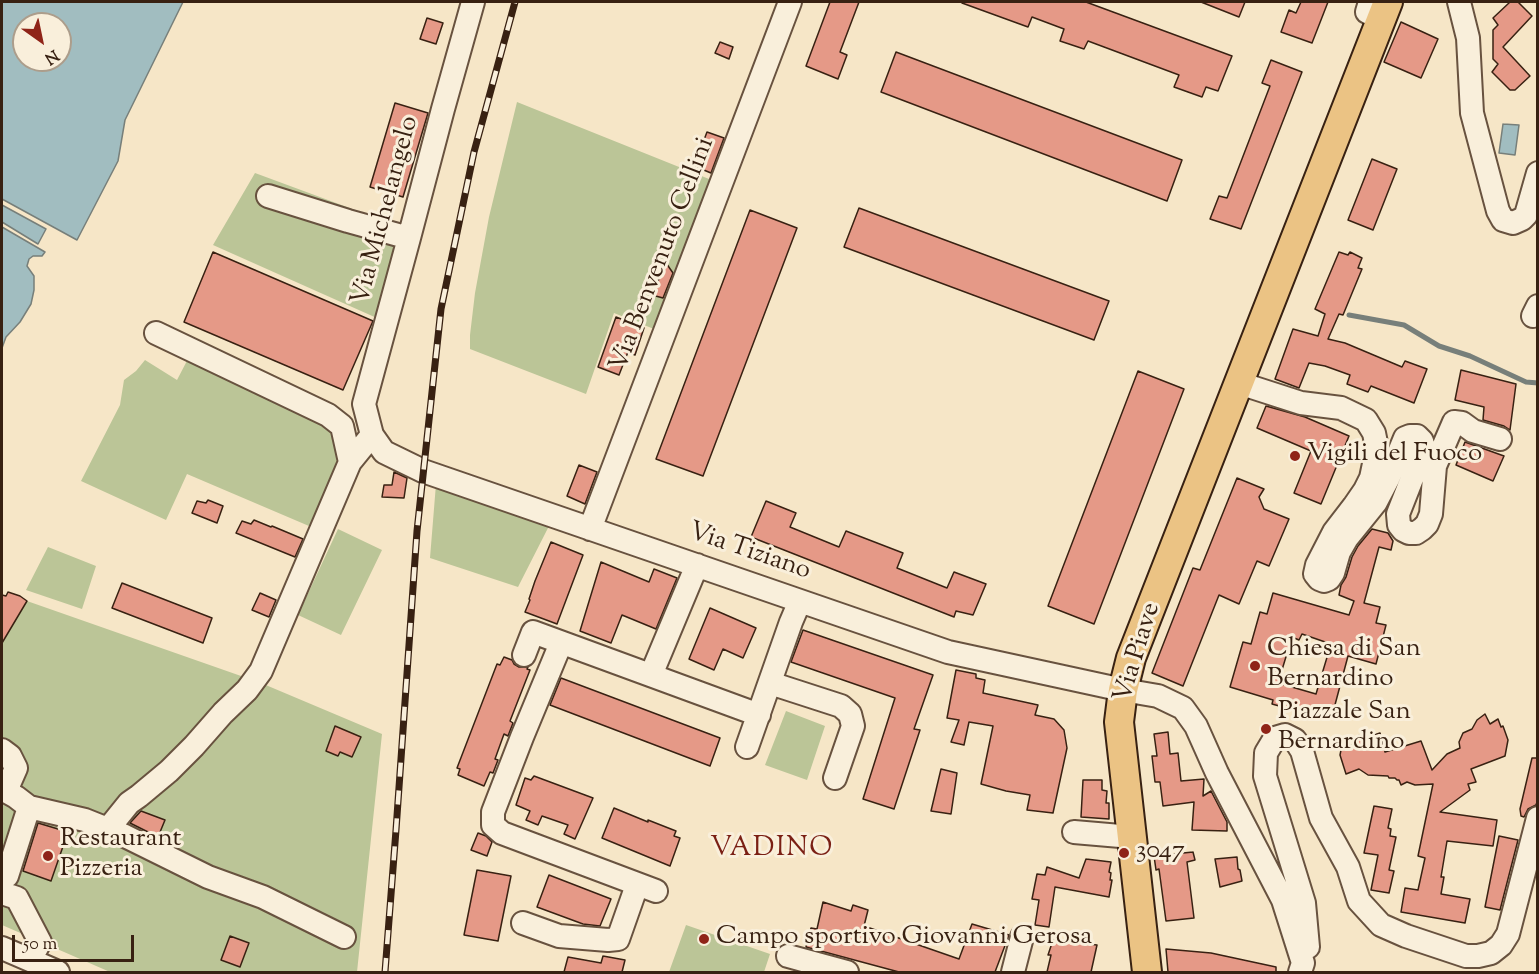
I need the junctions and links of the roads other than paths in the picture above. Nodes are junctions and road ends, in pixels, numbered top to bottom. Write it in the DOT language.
graph roads {
  1 [pos="474,2"];
  2 [pos="790,2"];
  3 [pos="1459,2"];
  4 [pos="1380,7"];
  5 [pos="1538,173"];
  6 [pos="268,196"];
  7 [pos="410,238"];
  8 [pos="156,333"];
  9 [pos="1239,383"];
  10 [pos="372,435"];
  11 [pos="1500,439"];
  12 [pos="350,462"];
  13 [pos="590,529"];
  14 [pos="697,565"];
  15 [pos="800,601"];
  16 [pos="561,643"];
  17 [pos="524,655"];
  18 [pos="651,675"];
  19 [pos="770,683"];
  20 [pos="1123,690"];
  21 [pos="759,715"];
  22 [pos="747,747"];
  23 [pos="2,750"];
  24 [pos="835,778"];
  25 [pos="29,807"];
  26 [pos="1538,818"];
  27 [pos="108,829"];
  28 [pos="1074,831"];
  29 [pos="1132,837"];
  30 [pos="6,883"];
  31 [pos="522,923"];
  32 [pos="1022,937"];
  33 [pos="344,938"];
  34 [pos="2,948"];
  35 [pos="788,956"];
  36 [pos="30,960"];
  37 [pos="1302,968"];
  38 [pos="58,972"];
  39 [pos="847,972"];
  40 [pos="1013,972"];
  41 [pos="1148,972"];
  1 -- 7 [label="street, Via Michelangelo"];
  2 -- 13 [label="street, Via Benvenuto Cellini"];
  3 -- 5 [label="street"];
  4 -- 9 [label="main road, Via Piave"];
  6 -- 7 [label="street"];
  7 -- 10 [label="street, Via Michelangelo"];
  8 -- 12 [label="street"];
  9 -- 11 [label="street"];
  9 -- 20 [label="main road, Via Piave"];
  10 -- 12 [label="street"];
  10 -- 13 [label="street, Via Tiziano"];
  12 -- 27 [label="street"];
  13 -- 14 [label="street, Via Tiziano"];
  14 -- 15 [label="street, Via Tiziano"];
  14 -- 18 [label="street"];
  15 -- 19 [label="street"];
  15 -- 20 [label="street, Via Tiziano"];
  16 -- 17 [label="street"];
  16 -- 18 [label="street"];
  16 -- 31 [label="street"];
  18 -- 21 [label="street"];
  19 -- 21 [label="street"];
  19 -- 24 [label="street"];
  20 -- 29 [label="main road, Via Piave"];
  20 -- 37 [label="street, Via Tiziano"];
  21 -- 22 [label="street"];
  23 -- 25 [label="street"];
  25 -- 27 [label="street"];
  25 -- 30 [label="street"];
  26 -- 37 [label="street"];
  27 -- 33 [label="street"];
  28 -- 29 [label="street"];
  29 -- 41 [label="main road, Via Piave"];
  30 -- 36 [label="street"];
  32 -- 40 [label="street"];
  34 -- 36 [label="street"];
  35 -- 39 [label="street"];
  36 -- 38 [label="street"];
}
